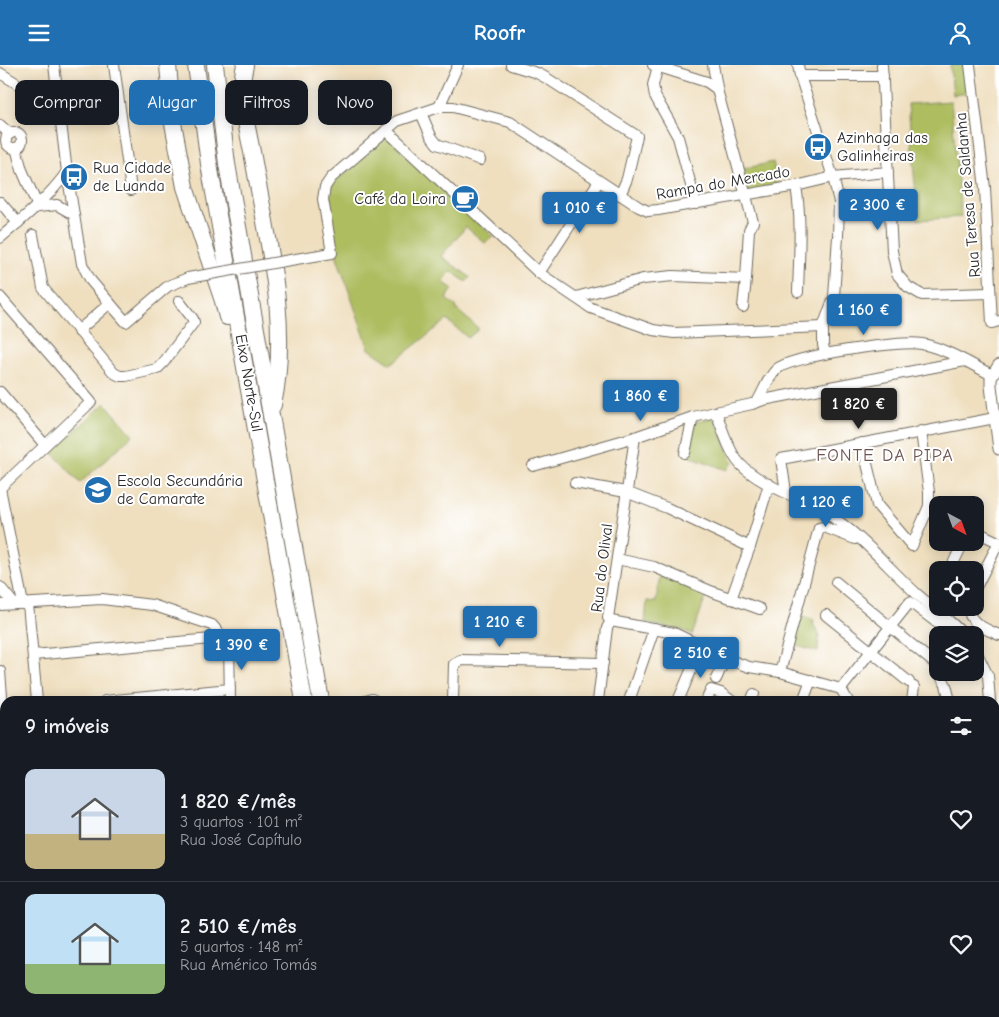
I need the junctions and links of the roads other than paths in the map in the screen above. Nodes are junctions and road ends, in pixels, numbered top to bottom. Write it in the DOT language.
graph roads {
  1 [pos="54,65"];
  2 [pos="114,65"];
  3 [pos="168,65"];
  4 [pos="196,65"];
  5 [pos="215,65"];
  6 [pos="244,65"];
  7 [pos="458,65"];
  8 [pos="511,65"];
  9 [pos="655,65"];
  10 [pos="713,65"];
  11 [pos="882,65"];
  12 [pos="970,65"];
  13 [pos="799,70"];
  14 [pos="0,73"];
  15 [pos="883,76"];
  16 [pos="56,80"];
  17 [pos="15,82"];
  18 [pos="717,89"];
  19 [pos="438,107"];
  20 [pos="421,113"];
  21 [pos="0,125"];
  22 [pos="62,125"];
  23 [pos="386,130"];
  24 [pos="480,160"];
  25 [pos="67,172"];
  26 [pos="888,172"];
  27 [pos="833,177"];
  28 [pos="599,181"];
  29 [pos="796,186"];
  30 [pos="131,190"];
  31 [pos="620,195"];
  32 [pos="745,195"];
  33 [pos="0,202"];
  34 [pos="696,204"];
  35 [pos="38,207"];
  36 [pos="73,214"];
  37 [pos="18,223"];
  38 [pos="33,235"];
  39 [pos="0,237"];
  40 [pos="539,273"];
  41 [pos="746,279"];
  42 [pos="798,293"];
  43 [pos="990,293"];
  44 [pos="0,297"];
  45 [pos="576,297"];
  46 [pos="179,301"];
  47 [pos="110,303"];
  48 [pos="743,307"];
  49 [pos="995,322"];
  50 [pos="824,327"];
  51 [pos="78,331"];
  52 [pos="825,353"];
  53 [pos="244,358"];
  54 [pos="965,361"];
  55 [pos="999,365"];
  56 [pos="992,375"];
  57 [pos="0,392"];
  58 [pos="757,402"];
  59 [pos="716,412"];
  60 [pos="272,414"];
  61 [pos="693,417"];
  62 [pos="994,418"];
  63 [pos="921,431"];
  64 [pos="635,437"];
  65 [pos="862,443"];
  66 [pos="45,445"];
  67 [pos="999,449"];
  68 [pos="685,453"];
  69 [pos="533,466"];
  70 [pos="575,483"];
  71 [pos="769,484"];
  72 [pos="0,488"];
  73 [pos="626,491"];
  74 [pos="786,492"];
  75 [pos="984,535"];
  76 [pos="864,542"];
  77 [pos="999,542"];
  78 [pos="750,547"];
  79 [pos="617,559"];
  80 [pos="984,571"];
  81 [pos="836,582"];
  82 [pos="0,587"];
  83 [pos="731,599"];
  84 [pos="22,604"];
  85 [pos="0,605"];
  86 [pos="760,609"];
  87 [pos="826,615"];
  88 [pos="970,616"];
  89 [pos="611,621"];
  90 [pos="890,626"];
  91 [pos="941,626"];
  92 [pos="954,626"];
  93 [pos="654,629"];
  94 [pos="999,635"];
  95 [pos="226,640"];
  96 [pos="701,647"];
  97 [pos="244,651"];
  98 [pos="870,651"];
  99 [pos="33,655"];
  100 [pos="724,659"];
  101 [pos="929,659"];
  102 [pos="603,663"];
  103 [pos="984,668"];
  104 [pos="0,671"];
  105 [pos="780,672"];
  106 [pos="716,679"];
  107 [pos="811,680"];
  108 [pos="944,681"];
  109 [pos="230,689"];
  110 [pos="841,689"];
  111 [pos="1,696"];
  112 [pos="37,696"];
  113 [pos="157,696"];
  114 [pos="230,696"];
  115 [pos="303,696"];
  116 [pos="320,696"];
  117 [pos="452,696"];
  118 [pos="599,696"];
  119 [pos="631,696"];
  120 [pos="680,696"];
  121 [pos="708,696"];
  122 [pos="725,696"];
  123 [pos="805,696"];
  124 [pos="845,696"];
  125 [pos="912,696"];
  126 [pos="949,696"];
  127 [pos="990,696"];
  1 -- 16 [label="street"];
  2 -- 30 [label="street"];
  3 -- 53 [label="highway"];
  4 -- 53 [label="highway, Eixo Norte-Sul"];
  5 -- 60 [label="highway, Eixo Norte-Sul"];
  6 -- 60 [label="highway"];
  7 -- 19 [label="street"];
  8 -- 31 [label="street"];
  9 -- 18 [label="street"];
  9 -- 34 [label="street"];
  10 -- 18 [label="street"];
  11 -- 15 [label="street"];
  12 -- 43 [label="street, Rua Teresa de Saldanha"];
  13 -- 15 [label="street"];
  13 -- 27 [label="street"];
  14 -- 17 [label="street"];
  15 -- 26 [label="street"];
  18 -- 32 [label="street"];
  19 -- 20 [label="street, Rampa do Mercado"];
  19 -- 28 [label="street, Rampa do Mercado"];
  20 -- 23 [label="street, Rampa do Mercado"];
  20 -- 24 [label="street"];
  21 -- 35 [label="street"];
  22 -- 25 [label="street"];
  23 -- 40 [label="street"];
  23 -- 47 [label="street, Rampa do Mercado, bridge"];
  25 -- 35 [label="street"];
  25 -- 36 [label="street"];
  26 -- 27 [label="street, Rampa do Mercado"];
  26 -- 43 [label="street"];
  27 -- 29 [label="street, Rampa do Mercado"];
  27 -- 50 [label="street"];
  28 -- 31 [label="street, Rampa do Mercado"];
  28 -- 40 [label="street"];
  29 -- 32 [label="street, Rampa do Mercado"];
  29 -- 42 [label="street"];
  31 -- 34 [label="street, Rampa do Mercado"];
  32 -- 34 [label="street, Rampa do Mercado"];
  32 -- 41 [label="street"];
  33 -- 37 [label="street"];
  35 -- 36 [label="street"];
  35 -- 37 [label="street"];
  36 -- 47 [label="street"];
  37 -- 39 [label="street"];
  38 -- 51 [label="street"];
  40 -- 45 [label="street"];
  41 -- 45 [label="street"];
  41 -- 48 [label="street"];
  43 -- 49 [label="street, Rua Teresa de Saldanha"];
  44 -- 66 [label="street"];
  45 -- 50 [label="street"];
  46 -- 51 [label="street"];
  47 -- 51 [label="street"];
  50 -- 52 [label="street"];
  52 -- 54 [label="street"];
  52 -- 58 [label="street"];
  53 -- 115 [label="highway, Eixo Norte-Sul"];
  54 -- 56 [label="street"];
  54 -- 58 [label="street"];
  55 -- 56 [label="street"];
  56 -- 62 [label="street"];
  57 -- 66 [label="street"];
  58 -- 59 [label="street"];
  59 -- 61 [label="street"];
  59 -- 71 [label="street"];
  60 -- 116 [label="highway, Eixo Norte-Sul"];
  61 -- 64 [label="street"];
  61 -- 68 [label="street"];
  62 -- 63 [label="street"];
  62 -- 67 [label="street"];
  63 -- 65 [label="street"];
  63 -- 65 [label="street"];
  64 -- 69 [label="street"];
  64 -- 73 [label="street, Rua do Olival"];
  65 -- 74 [label="street"];
  66 -- 72 [label="street"];
  70 -- 73 [label="street"];
  71 -- 74 [label="street"];
  71 -- 78 [label="street"];
  72 -- 84 [label="street"];
  73 -- 78 [label="street"];
  73 -- 79 [label="street, Rua do Olival"];
  74 -- 76 [label="street"];
  75 -- 77 [label="street"];
  76 -- 92 [label="street"];
  76 -- 105 [label="street"];
  77 -- 80 [label="street"];
  78 -- 83 [label="street"];
  79 -- 83 [label="street"];
  79 -- 89 [label="street, Rua do Olival"];
  81 -- 90 [label="street"];
  82 -- 84 [label="street"];
  83 -- 86 [label="street"];
  84 -- 85 [label="street"];
  84 -- 95 [label="street"];
  84 -- 99 [label="street"];
  87 -- 98 [label="street"];
  88 -- 94 [label="street"];
  89 -- 93 [label="street"];
  89 -- 102 [label="street, Rua do Olival"];
  90 -- 91 [label="street"];
  90 -- 98 [label="street"];
  90 -- 101 [label="street"];
  93 -- 96 [label="street"];
  93 -- 119 [label="street"];
  95 -- 97 [label="street"];
  95 -- 99 [label="street"];
  95 -- 109 [label="street"];
  96 -- 100 [label="street"];
  96 -- 120 [label="street"];
  98 -- 110 [label="street"];
  98 -- 125 [label="street"];
  99 -- 112 [label="street"];
  100 -- 105 [label="street"];
  100 -- 106 [label="street"];
  102 -- 117 [label="street"];
  102 -- 118 [label="street, Rua do Olival"];
  103 -- 127 [label="street"];
  104 -- 111 [label="street"];
  105 -- 107 [label="street"];
  107 -- 110 [label="street"];
  107 -- 123 [label="street"];
  108 -- 126 [label="street"];
  109 -- 113 [label="street"];
  109 -- 114 [label="street"];
  110 -- 124 [label="street"];
  121 -- 122 [label="street"];
}
